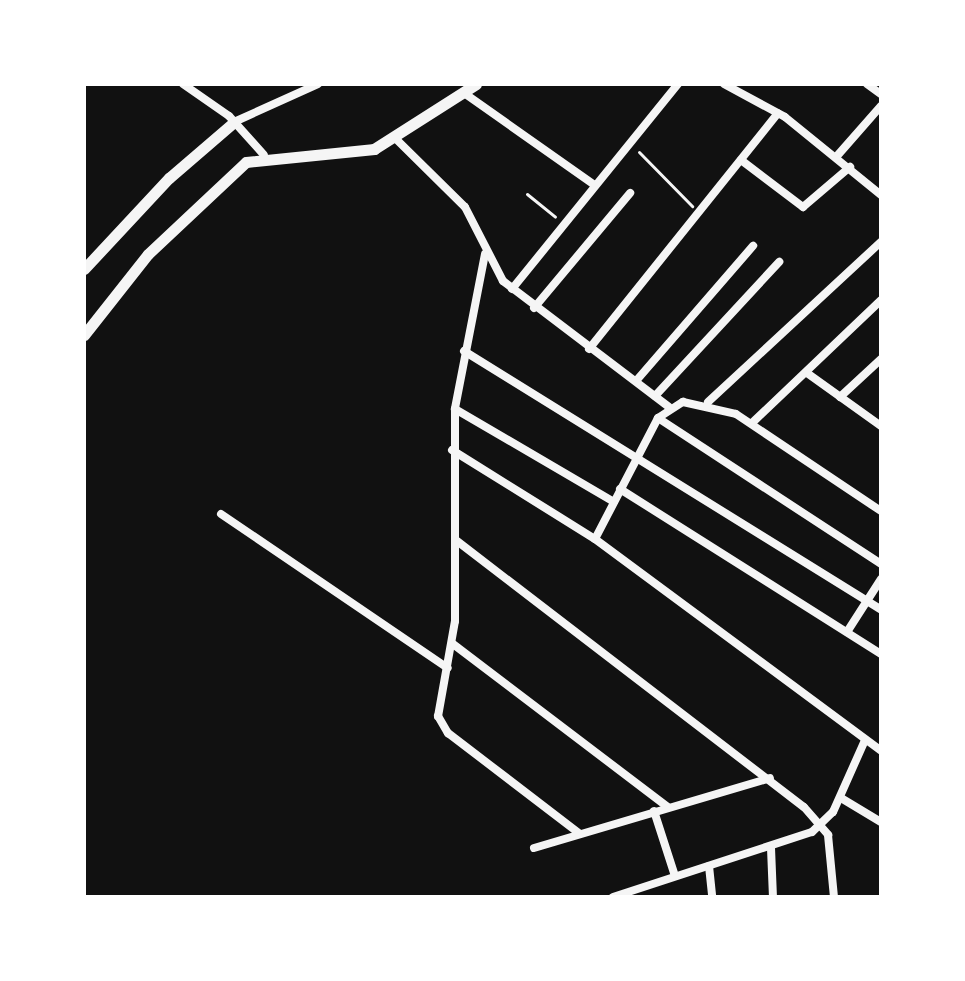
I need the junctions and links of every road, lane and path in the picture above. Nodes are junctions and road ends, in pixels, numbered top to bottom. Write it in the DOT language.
graph roads {
  1 [pos="183,84"];
  2 [pos="318,84"];
  3 [pos="476,84"];
  4 [pos="678,84"];
  5 [pos="724,84"];
  6 [pos="867,84"];
  7 [pos="464,93"];
  8 [pos="881,94"];
  9 [pos="881,106"];
  10 [pos="778,113"];
  11 [pos="237,125"];
  12 [pos="395,138"];
  13 [pos="631,143"];
  14 [pos="264,155"];
  15 [pos="837,156"];
  16 [pos="741,160"];
  17 [pos="850,167"];
  18 [pos="593,184"];
  19 [pos="630,193"];
  20 [pos="527,194"];
  21 [pos="881,195"];
  22 [pos="699,213"];
  23 [pos="564,224"];
  24 [pos="881,242"];
  25 [pos="753,246"];
  26 [pos="485,254"];
  27 [pos="779,262"];
  28 [pos="84,269"];
  29 [pos="512,289"];
  30 [pos="881,300"];
  31 [pos="534,308"];
  32 [pos="84,335"];
  33 [pos="589,349"];
  34 [pos="464,351"];
  35 [pos="881,359"];
  36 [pos="807,373"];
  37 [pos="636,381"];
  38 [pos="655,396"];
  39 [pos="840,397"];
  40 [pos="708,402"];
  41 [pos="669,407"];
  42 [pos="455,409"];
  43 [pos="658,418"];
  44 [pos="752,423"];
  45 [pos="881,426"];
  46 [pos="452,450"];
  47 [pos="637,455"];
  48 [pos="620,489"];
  49 [pos="614,502"];
  50 [pos="881,511"];
  51 [pos="221,514"];
  52 [pos="595,539"];
  53 [pos="457,541"];
  54 [pos="881,564"];
  55 [pos="881,579"];
  56 [pos="866,601"];
  57 [pos="881,610"];
  58 [pos="847,632"];
  59 [pos="453,644"];
  60 [pos="881,654"];
  61 [pos="448,668"];
  62 [pos="865,740"];
  63 [pos="881,751"];
  64 [pos="770,778"];
  65 [pos="841,798"];
  66 [pos="668,807"];
  67 [pos="654,811"];
  68 [pos="881,822"];
  69 [pos="823,825"];
  70 [pos="580,834"];
  71 [pos="534,848"];
  72 [pos="771,848"];
  73 [pos="709,866"];
  74 [pos="675,876"];
  75 [pos="613,897"];
  76 [pos="712,897"];
  77 [pos="773,897"];
  78 [pos="834,897"];
  1 -- 11 [label="street"];
  2 -- 11 [label="street"];
  3 -- 7 [label="street"];
  4 -- 13 [label="street"];
  5 -- 10 [label="street"];
  6 -- 8 [label="street"];
  7 -- 12 [label="street"];
  7 -- 18 [label="street"];
  9 -- 15 [label="street"];
  10 -- 15 [label="street"];
  10 -- 16 [label="street"];
  11 -- 14 [label="street"];
  11 -- 28 [label="street"];
  12 -- 14 [label="street"];
  12 -- 26 [label="street"];
  13 -- 18 [label="street"];
  13 -- 22 [label="path"];
  14 -- 32 [label="street"];
  15 -- 17 [label="street"];
  16 -- 17 [label="street"];
  16 -- 22 [label="street"];
  17 -- 21 [label="street"];
  18 -- 23 [label="street"];
  19 -- 31 [label="street"];
  20 -- 23 [label="path"];
  22 -- 33 [label="street"];
  23 -- 29 [label="street"];
  24 -- 40 [label="street"];
  25 -- 37 [label="street"];
  26 -- 29 [label="street"];
  26 -- 34 [label="street"];
  27 -- 38 [label="street"];
  29 -- 31 [label="street"];
  30 -- 36 [label="street"];
  31 -- 33 [label="street"];
  33 -- 37 [label="street"];
  34 -- 42 [label="street"];
  34 -- 47 [label="street"];
  35 -- 39 [label="street"];
  36 -- 39 [label="street"];
  36 -- 44 [label="street"];
  37 -- 38 [label="street"];
  38 -- 41 [label="street"];
  39 -- 45 [label="street"];
  40 -- 41 [label="street"];
  40 -- 44 [label="street"];
  41 -- 43 [label="street"];
  42 -- 46 [label="street"];
  42 -- 49 [label="street"];
  43 -- 47 [label="street"];
  43 -- 54 [label="street"];
  44 -- 50 [label="street"];
  46 -- 52 [label="street"];
  46 -- 53 [label="street"];
  47 -- 48 [label="street"];
  47 -- 56 [label="street"];
  48 -- 49 [label="street"];
  48 -- 58 [label="street"];
  49 -- 52 [label="street"];
  51 -- 61 [label="street"];
  52 -- 62 [label="street"];
  53 -- 59 [label="street"];
  53 -- 64 [label="street"];
  55 -- 56 [label="street"];
  56 -- 57 [label="street"];
  56 -- 58 [label="street"];
  58 -- 60 [label="street"];
  59 -- 61 [label="street"];
  59 -- 66 [label="street"];
  61 -- 70 [label="street"];
  62 -- 63 [label="street"];
  62 -- 65 [label="street"];
  64 -- 66 [label="street"];
  64 -- 69 [label="street"];
  65 -- 68 [label="street"];
  65 -- 69 [label="street"];
  66 -- 67 [label="street"];
  67 -- 70 [label="street"];
  67 -- 74 [label="street"];
  69 -- 72 [label="street"];
  69 -- 78 [label="street"];
  70 -- 71 [label="street"];
  72 -- 73 [label="street"];
  72 -- 77 [label="street"];
  73 -- 74 [label="street"];
  73 -- 76 [label="street"];
  74 -- 75 [label="street"];
}
